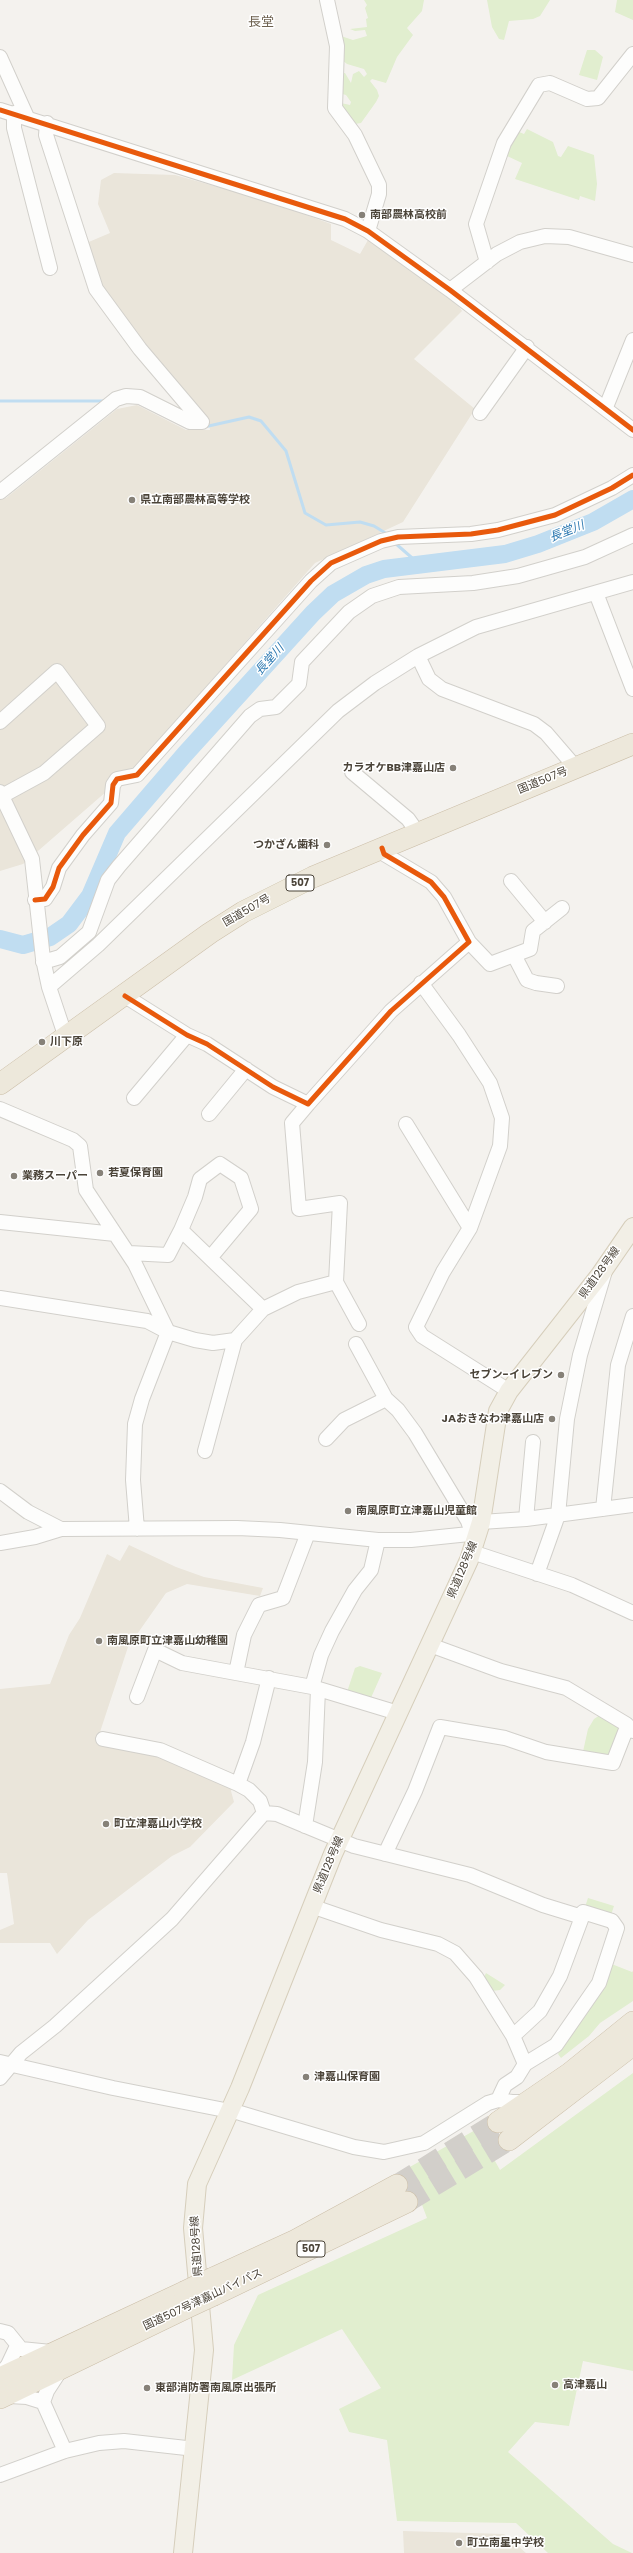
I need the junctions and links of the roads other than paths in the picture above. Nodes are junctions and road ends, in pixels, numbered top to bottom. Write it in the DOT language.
graph roads {
  1 [pos="328,0"];
  2 [pos="633,54"];
  3 [pos="0,57"];
  4 [pos="0,110"];
  5 [pos="21,115"];
  6 [pos="47,123"];
  7 [pos="368,231"];
  8 [pos="633,255"];
  9 [pos="487,262"];
  10 [pos="50,268"];
  11 [pos="450,290"];
  12 [pos="633,340"];
  13 [pos="527,347"];
  14 [pos="606,407"];
  15 [pos="480,413"];
  16 [pos="633,430"];
  17 [pos="633,475"];
  18 [pos="0,492"];
  19 [pos="629,542"];
  20 [pos="633,582"];
  21 [pos="596,593"];
  22 [pos="418,656"];
  23 [pos="633,688"];
  24 [pos="0,722"];
  25 [pos="633,744"];
  26 [pos="572,769"];
  27 [pos="352,772"];
  28 [pos="1,795"];
  29 [pos="418,833"];
  30 [pos="382,848"];
  31 [pos="511,881"];
  32 [pos="36,902"];
  33 [pos="562,908"];
  34 [pos="545,922"];
  35 [pos="469,942"];
  36 [pos="514,955"];
  37 [pos="43,961"];
  38 [pos="421,984"];
  39 [pos="557,986"];
  40 [pos="49,987"];
  41 [pos="124,996"];
  42 [pos="68,1036"];
  43 [pos="187,1036"];
  44 [pos="246,1070"];
  45 [pos="0,1082"];
  46 [pos="134,1098"];
  47 [pos="308,1104"];
  48 [pos="0,1109"];
  49 [pos="209,1114"];
  50 [pos="406,1124"];
  51 [pos="0,1222"];
  52 [pos="633,1227"];
  53 [pos="470,1228"];
  54 [pos="181,1230"];
  55 [pos="115,1234"];
  56 [pos="129,1253"];
  57 [pos="210,1258"];
  58 [pos="608,1263"];
  59 [pos="336,1282"];
  60 [pos="0,1298"];
  61 [pos="263,1309"];
  62 [pos="633,1316"];
  63 [pos="359,1324"];
  64 [pos="168,1332"];
  65 [pos="235,1340"];
  66 [pos="356,1344"];
  67 [pos="509,1391"];
  68 [pos="386,1399"];
  69 [pos="326,1439"];
  70 [pos="533,1442"];
  71 [pos="205,1451"];
  72 [pos="0,1491"];
  73 [pos="633,1504"];
  74 [pos="603,1509"];
  75 [pos="558,1515"];
  76 [pos="526,1519"];
  77 [pos="61,1529"];
  78 [pos="137,1529"];
  79 [pos="477,1530"];
  80 [pos="308,1533"];
  81 [pos="378,1540"];
  82 [pos="0,1543"];
  83 [pos="472,1552"];
  84 [pos="537,1574"];
  85 [pos="633,1613"];
  86 [pos="430,1645"];
  87 [pos="236,1673"];
  88 [pos="269,1678"];
  89 [pos="315,1688"];
  90 [pos="137,1697"];
  91 [pos="398,1713"];
  92 [pos="630,1729"];
  93 [pos="103,1739"];
  94 [pos="238,1784"];
  95 [pos="264,1812"];
  96 [pos="305,1826"];
  97 [pos="340,1841"];
  98 [pos="385,1854"];
  99 [pos="311,1906"];
  100 [pos="583,1912"];
  101 [pos="633,2022"];
  102 [pos="513,2036"];
  103 [pos="633,2045"];
  104 [pos="6,2063"];
  105 [pos="525,2064"];
  106 [pos="0,2078"];
  107 [pos="498,2100"];
  108 [pos="529,2101"];
  109 [pos="229,2111"];
  110 [pos="498,2122"];
  111 [pos="510,2140"];
  112 [pos="402,2193"];
  113 [pos="0,2331"];
  114 [pos="17,2346"];
  115 [pos="59,2360"];
  116 [pos="0,2375"];
  117 [pos="1,2391"];
  118 [pos="44,2402"];
  119 [pos="195,2448"];
  120 [pos="66,2451"];
  121 [pos="0,2475"];
  122 [pos="184,2553"];
  1 -- 7 [label="street"];
  2 -- 9 [label="street"];
  3 -- 5 [label="street"];
  4 -- 5 [label="street"];
  5 -- 6 [label="street"];
  5 -- 10 [label="street"];
  6 -- 7 [label="street"];
  6 -- 18 [label="street"];
  7 -- 11 [label="street"];
  8 -- 9 [label="street"];
  9 -- 11 [label="street"];
  11 -- 13 [label="street"];
  12 -- 14 [label="street"];
  13 -- 14 [label="street"];
  13 -- 15 [label="street"];
  14 -- 16 [label="street"];
  17 -- 32 [label="street"];
  19 -- 37 [label="street"];
  20 -- 21 [label="street"];
  21 -- 22 [label="street"];
  21 -- 23 [label="street"];
  22 -- 26 [label="street"];
  22 -- 40 [label="street"];
  24 -- 28 [label="street"];
  25 -- 26 [label="highway, 国道507号 / 507"];
  26 -- 29 [label="highway, 国道507号 / 507"];
  27 -- 29 [label="street"];
  28 -- 32 [label="street"];
  29 -- 30 [label="highway, 国道507号 / 507"];
  30 -- 35 [label="street"];
  30 -- 41 [label="highway, 国道507号 / 507"];
  31 -- 34 [label="street"];
  32 -- 37 [label="street"];
  33 -- 34 [label="street"];
  34 -- 36 [label="street"];
  35 -- 36 [label="street"];
  35 -- 38 [label="street"];
  36 -- 39 [label="street"];
  37 -- 40 [label="street"];
  38 -- 47 [label="street"];
  38 -- 53 [label="street"];
  40 -- 42 [label="street"];
  41 -- 42 [label="highway, 国道507号 / 507"];
  41 -- 43 [label="street"];
  42 -- 45 [label="highway, 国道507号 / 507"];
  43 -- 44 [label="street"];
  43 -- 46 [label="street"];
  44 -- 47 [label="street"];
  44 -- 49 [label="street"];
  47 -- 59 [label="street"];
  48 -- 55 [label="street"];
  50 -- 53 [label="street"];
  51 -- 55 [label="street"];
  52 -- 58 [label="main road, 県道128号線"];
  53 -- 67 [label="street"];
  54 -- 56 [label="street"];
  54 -- 57 [label="street"];
  54 -- 57 [label="street"];
  55 -- 56 [label="street"];
  56 -- 64 [label="street"];
  57 -- 61 [label="street"];
  58 -- 67 [label="main road, 県道128号線"];
  58 -- 75 [label="street"];
  59 -- 61 [label="street"];
  59 -- 63 [label="street"];
  60 -- 64 [label="street"];
  61 -- 65 [label="street"];
  62 -- 74 [label="street"];
  64 -- 65 [label="street"];
  64 -- 78 [label="street"];
  65 -- 71 [label="street"];
  66 -- 68 [label="street"];
  67 -- 79 [label="main road, 県道128号線"];
  68 -- 69 [label="street"];
  68 -- 79 [label="street"];
  70 -- 76 [label="street"];
  72 -- 77 [label="street"];
  73 -- 74 [label="street"];
  74 -- 75 [label="street"];
  75 -- 76 [label="street"];
  75 -- 84 [label="street"];
  76 -- 79 [label="street"];
  77 -- 78 [label="street"];
  77 -- 82 [label="street"];
  78 -- 80 [label="street"];
  79 -- 81 [label="street"];
  79 -- 83 [label="main road, 県道128号線"];
  80 -- 81 [label="street"];
  80 -- 87 [label="street"];
  81 -- 89 [label="street"];
  83 -- 84 [label="street"];
  83 -- 86 [label="main road, 県道128号線"];
  84 -- 85 [label="street"];
  86 -- 91 [label="main road, 県道128号線"];
  86 -- 92 [label="street"];
  87 -- 88 [label="street"];
  87 -- 90 [label="street"];
  88 -- 89 [label="street"];
  88 -- 94 [label="street"];
  89 -- 91 [label="street"];
  89 -- 96 [label="street"];
  91 -- 97 [label="main road, 県道128号線"];
  92 -- 98 [label="street"];
  93 -- 94 [label="street"];
  94 -- 95 [label="street"];
  95 -- 96 [label="street"];
  95 -- 104 [label="street"];
  96 -- 97 [label="street"];
  97 -- 98 [label="street"];
  97 -- 99 [label="main road, 県道128号線"];
  98 -- 102 [label="street"];
  99 -- 102 [label="street"];
  99 -- 109 [label="main road, 県道128号線"];
  100 -- 105 [label="street"];
  101 -- 108 [label="highway"];
  102 -- 105 [label="street"];
  103 -- 111 [label="highway"];
  104 -- 106 [label="street"];
  104 -- 109 [label="street"];
  105 -- 107 [label="street"];
  107 -- 108 [label="street"];
  107 -- 109 [label="street"];
  108 -- 110 [label="highway"];
  109 -- 119 [label="main road, 県道128号線"];
  112 -- 115 [label="highway, 国道507号津嘉山バイパス / 507, bridge"];
  113 -- 114 [label="street"];
  114 -- 115 [label="street"];
  114 -- 116 [label="street"];
  115 -- 117 [label="highway, 国道507号津嘉山バイパス / 507"];
  115 -- 118 [label="street"];
  117 -- 118 [label="street"];
  118 -- 120 [label="street"];
  119 -- 120 [label="street"];
  119 -- 122 [label="main road, 県道128号線"];
  120 -- 121 [label="street"];
}
